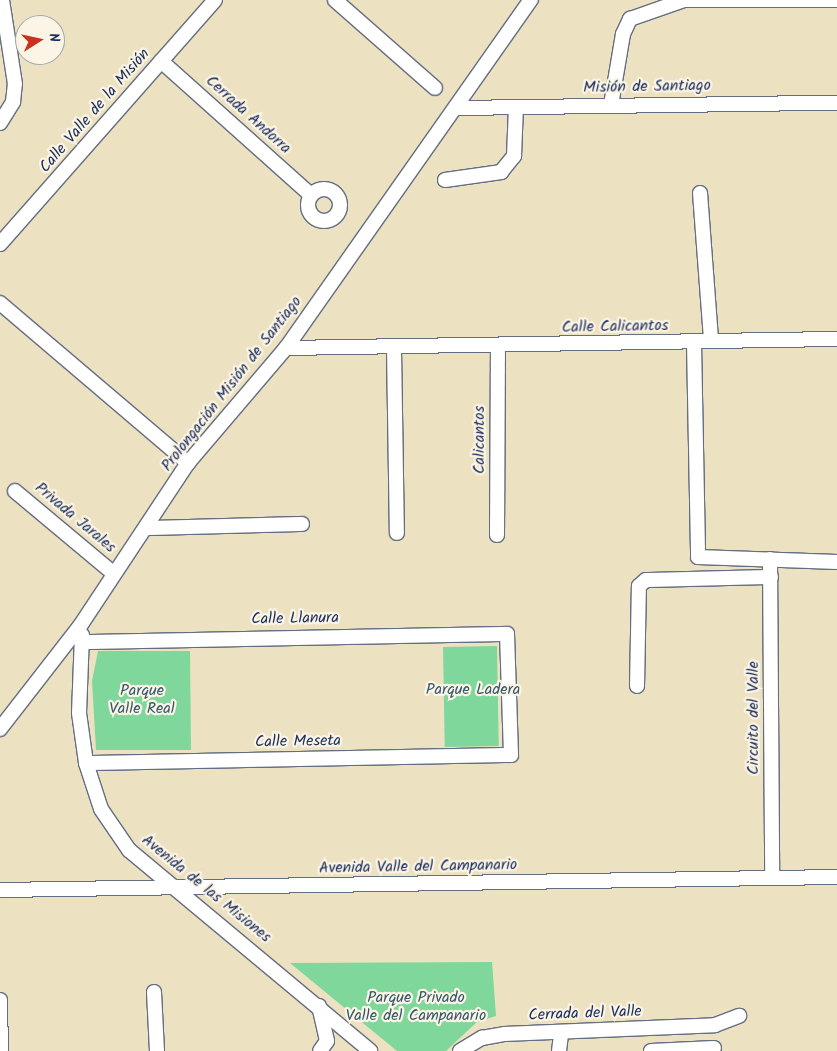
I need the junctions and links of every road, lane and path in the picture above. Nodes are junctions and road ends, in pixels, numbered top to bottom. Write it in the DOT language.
graph roads {
  1 [pos="2,0"];
  2 [pos="216,0"];
  3 [pos="335,0"];
  4 [pos="837,0"];
  5 [pos="530,1"];
  6 [pos="161,61"];
  7 [pos="435,88"];
  8 [pos="837,103"];
  9 [pos="612,105"];
  10 [pos="516,107"];
  11 [pos="457,108"];
  12 [pos="0,123"];
  13 [pos="445,180"];
  14 [pos="700,193"];
  15 [pos="311,195"];
  16 [pos="0,244"];
  17 [pos="0,303"];
  18 [pos="837,339"];
  19 [pos="711,341"];
  20 [pos="694,343"];
  21 [pos="498,345"];
  22 [pos="286,348"];
  23 [pos="394,349"];
  24 [pos="188,463"];
  25 [pos="15,491"];
  26 [pos="302,524"];
  27 [pos="148,528"];
  28 [pos="397,533"];
  29 [pos="497,535"];
  30 [pos="770,559"];
  31 [pos="837,562"];
  32 [pos="112,572"];
  33 [pos="771,577"];
  34 [pos="80,626"];
  35 [pos="84,642"];
  36 [pos="638,686"];
  37 [pos="0,729"];
  38 [pos="511,755"];
  39 [pos="86,763"];
  40 [pos="837,877"];
  41 [pos="772,878"];
  42 [pos="0,890"];
  43 [pos="181,890"];
  44 [pos="154,992"];
  45 [pos="0,1000"];
  46 [pos="319,1005"];
  47 [pos="739,1016"];
  48 [pos="715,1025"];
  49 [pos="561,1034"];
  50 [pos="484,1044"];
  51 [pos="1,1047"];
  52 [pos="714,1049"];
  53 [pos="157,1051"];
  54 [pos="320,1051"];
  55 [pos="370,1051"];
  56 [pos="460,1051"];
  57 [pos="559,1051"];
  58 [pos="651,1051"];
  1 -- 12 [label="street"];
  2 -- 6 [label="street, Calle Valle de la Misión"];
  3 -- 7 [label="street"];
  4 -- 9 [label="street"];
  5 -- 11 [label="street, Prolongación Misión de Santiago"];
  6 -- 15 [label="street, Cerrada Andorra"];
  6 -- 16 [label="street, Calle Valle de la Misión"];
  8 -- 9 [label="street, Misión de Santiago"];
  9 -- 10 [label="street, Misión de Santiago"];
  10 -- 11 [label="street, Misión de Santiago"];
  10 -- 13 [label="street"];
  11 -- 22 [label="street, Prolongación Misión de Santiago"];
  14 -- 19 [label="street"];
  17 -- 24 [label="street"];
  18 -- 19 [label="street, Calle Calicantos"];
  19 -- 20 [label="street, Calle Calicantos"];
  20 -- 21 [label="street, Calle Calicantos"];
  20 -- 30 [label="street"];
  21 -- 23 [label="street, Calle Calicantos"];
  21 -- 29 [label="street, Calicantos"];
  22 -- 23 [label="street, Calle Calicantos"];
  22 -- 24 [label="street, Prolongación Misión de Santiago"];
  23 -- 28 [label="street"];
  24 -- 27 [label="street, Prolongación Misión de Santiago"];
  25 -- 32 [label="street, Privada Jarales"];
  26 -- 27 [label="street"];
  27 -- 32 [label="street, Prolongación Misión de Santiago"];
  30 -- 31 [label="street"];
  30 -- 33 [label="street, Circuito del Valle"];
  32 -- 34 [label="street, Prolongación Misión de Santiago"];
  33 -- 36 [label="street"];
  33 -- 41 [label="street, Circuito del Valle"];
  34 -- 35 [label="street, Avenida de las Misiones"];
  34 -- 37 [label="street, Prolongación Misión de Santiago"];
  35 -- 38 [label="street, Calle Llanura"];
  35 -- 39 [label="street, Avenida de las Misiones"];
  38 -- 39 [label="street, Calle Meseta"];
  39 -- 43 [label="street, Avenida de las Misiones"];
  40 -- 41 [label="street, Avenida Valle del Campanario"];
  41 -- 43 [label="street, Avenida Valle del Campanario"];
  42 -- 43 [label="street, Avenida Valle del Campanario"];
  43 -- 46 [label="street, Avenida de las Misiones"];
  44 -- 53 [label="street"];
  45 -- 51 [label="street"];
  46 -- 54 [label="street"];
  46 -- 55 [label="street, Avenida de las Misiones"];
  47 -- 48 [label="street, Cerrada del Valle"];
  48 -- 49 [label="street, Cerrada del Valle"];
  48 -- 52 [label="street"];
  49 -- 50 [label="street, Cerrada del Valle"];
  49 -- 57 [label="street"];
  50 -- 56 [label="street, Cerrada del Valle"];
  52 -- 58 [label="street"];
}
